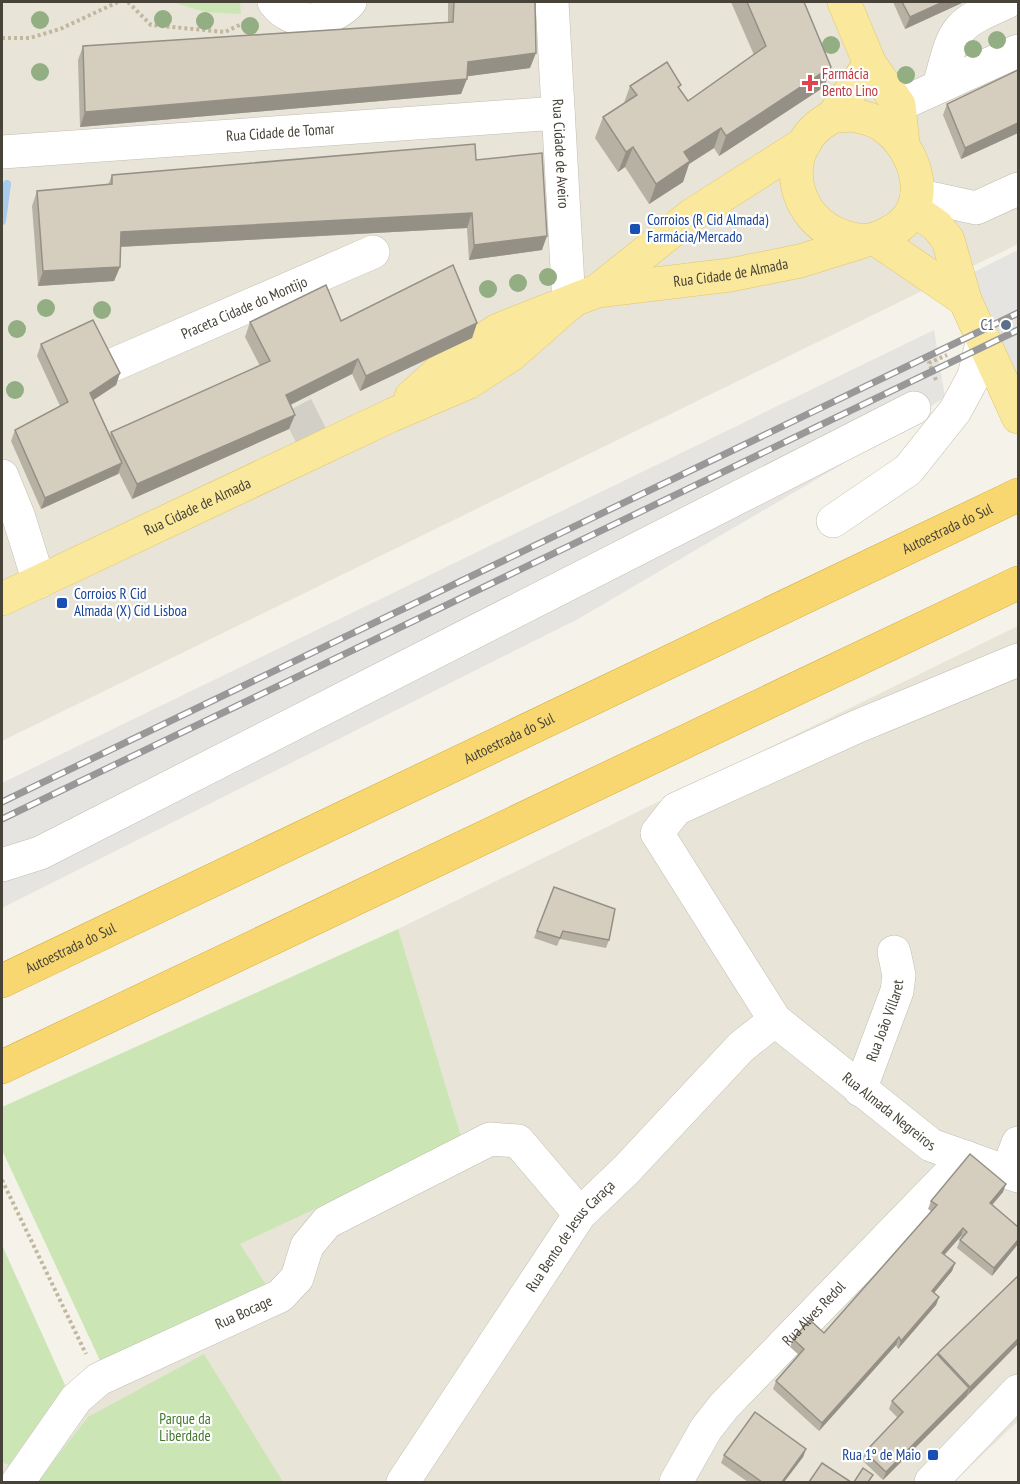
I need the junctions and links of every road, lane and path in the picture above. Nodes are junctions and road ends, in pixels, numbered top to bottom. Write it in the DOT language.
graph roads {
  1 [pos="118,2"];
  2 [pos="128,2"];
  3 [pos="350,2"];
  4 [pos="552,2"];
  5 [pos="844,2"];
  6 [pos="1007,2"];
  7 [pos="276,4"];
  8 [pos="2,38"];
  9 [pos="1018,51"];
  10 [pos="870,64"];
  11 [pos="939,86"];
  12 [pos="899,105"];
  13 [pos="558,113"];
  14 [pos="832,117"];
  15 [pos="805,143"];
  16 [pos="903,144"];
  17 [pos="2,152"];
  18 [pos="1018,189"];
  19 [pos="915,202"];
  20 [pos="869,241"];
  21 [pos="373,252"];
  22 [pos="583,298"];
  23 [pos="965,300"];
  24 [pos="983,339"];
  25 [pos="115,364"];
  26 [pos="914,408"];
  27 [pos="1018,417"];
  28 [pos="2,476"];
  29 [pos="1018,495"];
  30 [pos="833,521"];
  31 [pos="39,582"];
  32 [pos="1018,583"];
  33 [pos="2,599"];
  34 [pos="1018,660"];
  35 [pos="2,865"];
  36 [pos="894,952"];
  37 [pos="2,981"];
  38 [pos="775,1020"];
  39 [pos="2,1067"];
  40 [pos="860,1090"];
  41 [pos="966,1157"];
  42 [pos="1015,1164"];
  43 [pos="2,1180"];
  44 [pos="580,1214"];
  45 [pos="99,1379"];
  46 [pos="1018,1391"];
  47 [pos="690,1477"];
  48 [pos="18,1482"];
  49 [pos="403,1482"];
  50 [pos="931,1482"];
  1 -- 8 [label="path"];
  2 -- 7 [label="path"];
  3 -- 7 [label="street"];
  4 -- 13 [label="street, Rua Cidade de Aveiro"];
  5 -- 10 [label="main road"];
  6 -- 11 [label="street"];
  9 -- 11 [label="street"];
  10 -- 12 [label="main road"];
  10 -- 14 [label="main road"];
  11 -- 12 [label="street"];
  12 -- 16 [label="main road"];
  13 -- 17 [label="street, Rua Cidade de Tomar"];
  13 -- 22 [label="street, Rua Cidade de Aveiro"];
  14 -- 15 [label="main road"];
  14 -- 16 [label="main road"];
  15 -- 20 [label="main road"];
  15 -- 22 [label="main road, Rua Cidade de Almada"];
  16 -- 19 [label="main road"];
  18 -- 19 [label="street"];
  19 -- 20 [label="main road"];
  19 -- 23 [label="main road"];
  20 -- 22 [label="main road, Rua Cidade de Almada"];
  20 -- 23 [label="main road"];
  21 -- 25 [label="street, Praceta Cidade do Montijo"];
  22 -- 31 [label="main road, Rua Cidade de Almada"];
  23 -- 24 [label="main road"];
  24 -- 27 [label="main road"];
  24 -- 30 [label="street"];
  26 -- 35 [label="street"];
  28 -- 31 [label="street"];
  29 -- 37 [label="highway, Autoestrada do Sul"];
  31 -- 33 [label="main road, Rua Cidade de Almada"];
  32 -- 39 [label="highway"];
  34 -- 38 [label="street, Rua Almada Negreiros"];
  36 -- 40 [label="street, Rua João Villaret"];
  38 -- 40 [label="street, Rua Almada Negreiros"];
  38 -- 44 [label="street, Rua Bento de Jesus Caraça"];
  40 -- 41 [label="street, Rua Almada Negreiros"];
  41 -- 42 [label="street, Rua Almada Negreiros"];
  41 -- 47 [label="street, Rua Alves Redol"];
  43 -- 45 [label="path"];
  44 -- 45 [label="street, Rua Bocage"];
  44 -- 49 [label="street, Rua Bento de Jesus Caraça"];
  45 -- 48 [label="street, Rua Bocage"];
  46 -- 50 [label="street"];
}
